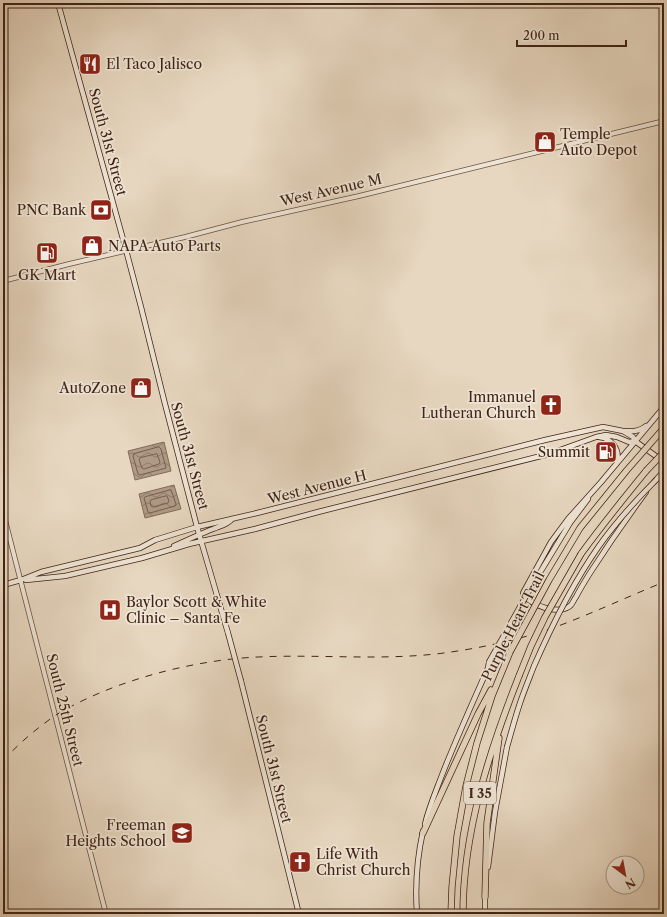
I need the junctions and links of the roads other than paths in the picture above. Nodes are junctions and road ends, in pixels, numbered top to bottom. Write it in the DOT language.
graph roads {
  1 [pos="58,3"];
  2 [pos="664,121"];
  3 [pos="126,250"];
  4 [pos="3,281"];
  5 [pos="664,407"];
  6 [pos="655,418"];
  7 [pos="664,429"];
  8 [pos="623,431"];
  9 [pos="596,437"];
  10 [pos="635,441"];
  11 [pos="664,452"];
  12 [pos="664,462"];
  13 [pos="616,464"];
  14 [pos="664,471"];
  15 [pos="656,479"];
  16 [pos="603,480"];
  17 [pos="3,512"];
  18 [pos="232,519"];
  19 [pos="197,527"];
  20 [pos="200,535"];
  21 [pos="202,542"];
  22 [pos="166,551"];
  23 [pos="21,580"];
  24 [pos="3,585"];
  25 [pos="510,652"];
  26 [pos="502,721"];
  27 [pos="423,832"];
  28 [pos="485,897"];
  29 [pos="106,914"];
  30 [pos="299,914"];
  31 [pos="417,914"];
  32 [pos="451,914"];
  33 [pos="463,914"];
  34 [pos="486,914"];
  1 -- 3 [label="main road, South 31st Street"];
  2 -- 3 [label="street, West Avenue M"];
  3 -- 4 [label="street, West Avenue M"];
  3 -- 19 [label="main road, South 31st Street"];
  5 -- 6 [label="main road"];
  6 -- 8 [label="main road"];
  6 -- 10 [label="main road"];
  7 -- 25 [label="highway, Purple Heart Trail / I 35, bridge"];
  8 -- 10 [label="main road, West Avenue H"];
  8 -- 18 [label="main road, West Avenue H"];
  9 -- 10 [label="main road, West Avenue H"];
  9 -- 13 [label="main road"];
  9 -- 21 [label="main road, West Avenue H"];
  10 -- 12 [label="main road, West Avenue H"];
  10 -- 13 [label="main road"];
  11 -- 26 [label="highway, Purple Heart Trail / I 35, bridge"];
  13 -- 16 [label="main road"];
  14 -- 15 [label="main road"];
  15 -- 16 [label="main road"];
  15 -- 28 [label="main road, bridge"];
  16 -- 27 [label="main road, bridge"];
  17 -- 23 [label="street, South 25th Street"];
  18 -- 19 [label="main road, West Avenue H"];
  18 -- 20 [label="main road"];
  19 -- 20 [label="main road, South 31st Street"];
  19 -- 23 [label="main road, West Avenue H"];
  20 -- 21 [label="main road, South 31st Street"];
  20 -- 22 [label="main road"];
  21 -- 22 [label="main road, West Avenue H"];
  21 -- 30 [label="main road, South 31st Street, bridge"];
  22 -- 23 [label="main road, West Avenue H"];
  23 -- 24 [label="main road, West Avenue H"];
  23 -- 29 [label="street, South 25th Street"];
  25 -- 27 [label="highway"];
  25 -- 32 [label="highway, Purple Heart Trail / I 35"];
  26 -- 28 [label="highway"];
  26 -- 33 [label="highway, Purple Heart Trail / I 35"];
  27 -- 31 [label="main road"];
  28 -- 34 [label="main road"];
}
